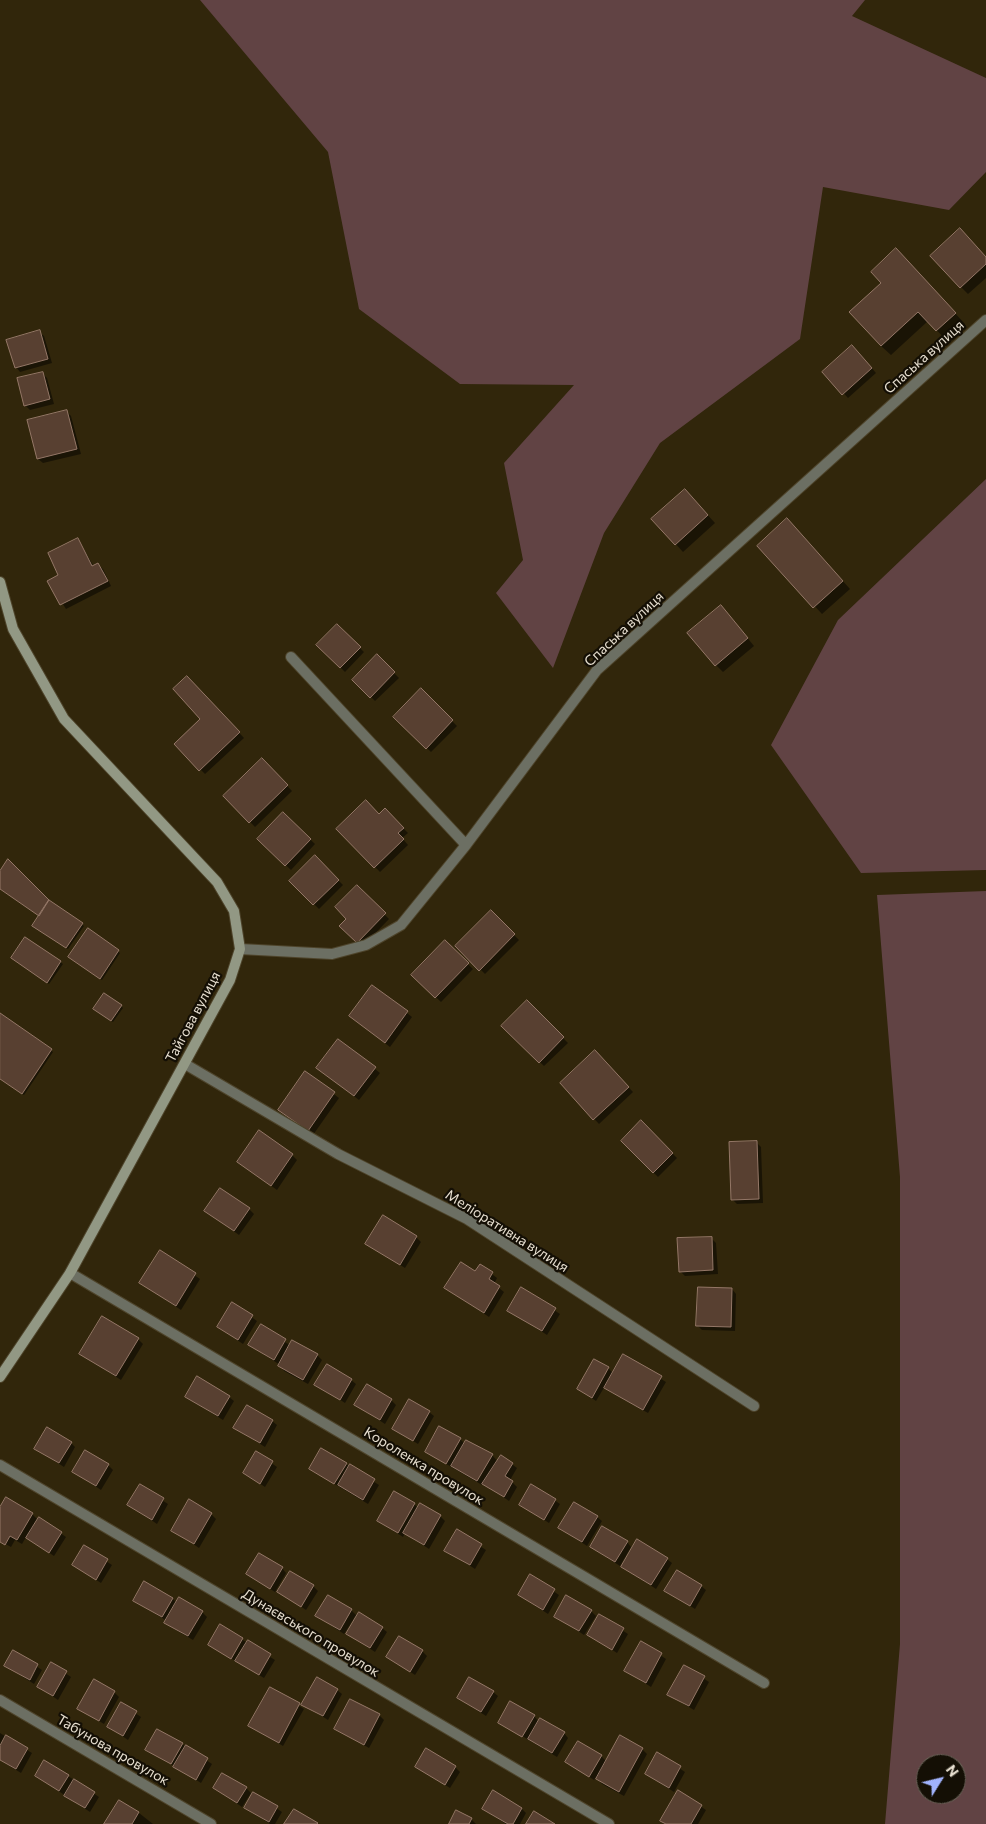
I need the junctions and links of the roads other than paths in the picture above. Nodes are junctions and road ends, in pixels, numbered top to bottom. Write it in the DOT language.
graph roads {
  1 [pos="986,320"];
  2 [pos="0,582"];
  3 [pos="291,657"];
  4 [pos="466,845"];
  5 [pos="240,949"];
  6 [pos="184,1064"];
  7 [pos="70,1273"];
  8 [pos="0,1377"];
  9 [pos="754,1406"];
  10 [pos="0,1465"];
  11 [pos="764,1682"];
  12 [pos="0,1700"];
  13 [pos="211,1824"];
  14 [pos="609,1824"];
  1 -- 4 [label="street, Спаська вулиця"];
  2 -- 5 [label="street, Тайгова вулиця"];
  3 -- 4 [label="street"];
  4 -- 5 [label="street, Спаська вулиця"];
  5 -- 6 [label="street, Тайгова вулиця"];
  6 -- 7 [label="street, Тайгова вулиця"];
  6 -- 9 [label="street, Меліоративна вулиця"];
  7 -- 8 [label="street, Тайгова вулиця"];
  7 -- 11 [label="street, Короленка провулок"];
  10 -- 14 [label="street, Дунаєвського провулок"];
  12 -- 13 [label="street, Табунова провулок"];
}
